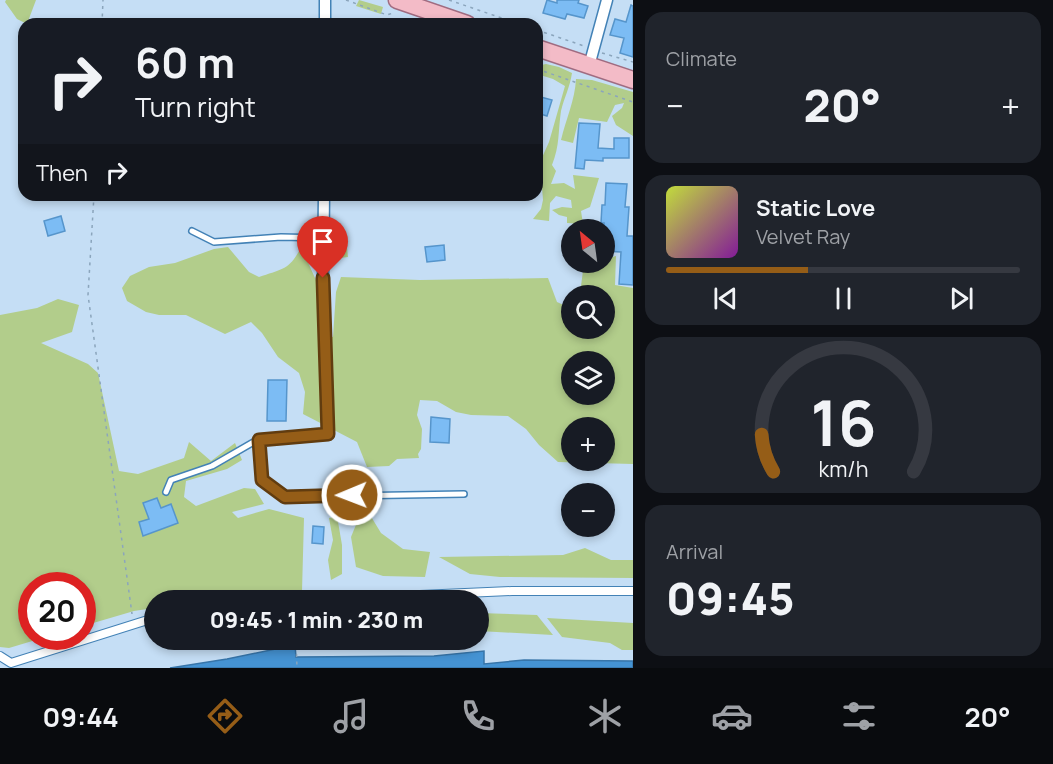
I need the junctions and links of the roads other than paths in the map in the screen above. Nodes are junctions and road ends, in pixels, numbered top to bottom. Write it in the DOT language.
graph roads {
  1 [pos="325,0"];
  2 [pos="607,0"];
  3 [pos="397,4"];
  4 [pos="325,18"];
  5 [pos="449,18"];
  6 [pos="543,50"];
  7 [pos="589,66"];
  8 [pos="633,80"];
  9 [pos="324,201"];
  10 [pos="192,231"];
  11 [pos="324,238"];
  12 [pos="323,278"];
  13 [pos="259,440"];
  14 [pos="166,492"];
  15 [pos="464,494"];
  16 [pos="633,591"];
  17 [pos="489,592"];
  18 [pos="144,622"];
  19 [pos="0,656"];
  1 -- 4 [label="street"];
  2 -- 7 [label="street"];
  3 -- 5 [label="main road"];
  6 -- 7 [label="main road"];
  7 -- 8 [label="main road"];
  9 -- 11 [label="street"];
  10 -- 11 [label="lane"];
  11 -- 12 [label="street"];
  12 -- 13 [label="lane"];
  13 -- 14 [label="lane"];
  13 -- 15 [label="lane"];
  16 -- 17 [label="street"];
  18 -- 19 [label="street"];
}
